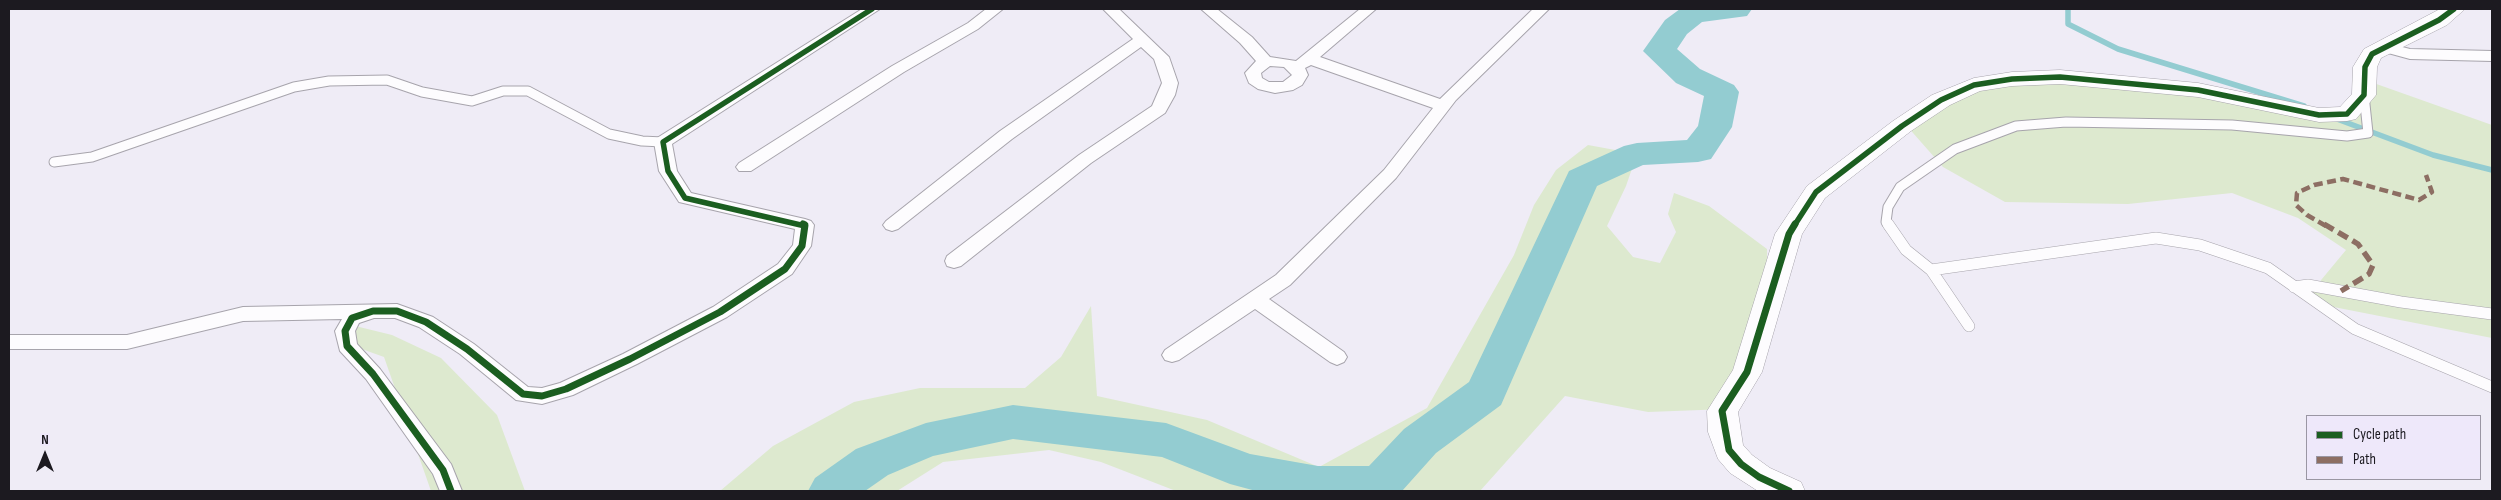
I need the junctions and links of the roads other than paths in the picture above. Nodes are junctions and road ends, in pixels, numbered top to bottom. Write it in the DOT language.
graph roads {
  1 [pos="872,9"];
  2 [pos="996,9"];
  3 [pos="1110,9"];
  4 [pos="1208,9"];
  5 [pos="1369,9"];
  6 [pos="1542,9"];
  7 [pos="2454,9"];
  8 [pos="1141,40"];
  9 [pos="2383,47"];
  10 [pos="2492,56"];
  11 [pos="1266,62"];
  12 [pos="1303,63"];
  13 [pos="2364,95"];
  14 [pos="1444,106"];
  15 [pos="663,142"];
  16 [pos="54,162"];
  17 [pos="745,167"];
  18 [pos="892,225"];
  19 [pos="954,261"];
  20 [pos="1931,270"];
  21 [pos="2294,287"];
  22 [pos="1255,299"];
  23 [pos="373,311"];
  24 [pos="2492,314"];
  25 [pos="1970,326"];
  26 [pos="9,342"];
  27 [pos="1172,355"];
  28 [pos="1337,358"];
  29 [pos="2492,387"];
  30 [pos="451,491"];
  31 [pos="1789,491"];
  1 -- 15 [label="street"];
  2 -- 17 [label="street"];
  3 -- 8 [label="street"];
  4 -- 11 [label="street"];
  5 -- 12 [label="street"];
  6 -- 14 [label="street"];
  7 -- 9 [label="street"];
  8 -- 18 [label="street"];
  8 -- 19 [label="street"];
  9 -- 10 [label="street"];
  9 -- 13 [label="street"];
  11 -- 12 [label="street"];
  11 -- 12 [label="street"];
  12 -- 14 [label="street"];
  13 -- 20 [label="lane"];
  13 -- 31 [label="street"];
  14 -- 22 [label="street"];
  15 -- 16 [label="lane"];
  15 -- 23 [label="street"];
  20 -- 21 [label="lane"];
  20 -- 25 [label="lane"];
  21 -- 24 [label="lane"];
  21 -- 29 [label="lane"];
  22 -- 27 [label="street"];
  22 -- 28 [label="street"];
  23 -- 26 [label="street"];
  23 -- 30 [label="street"];
}
